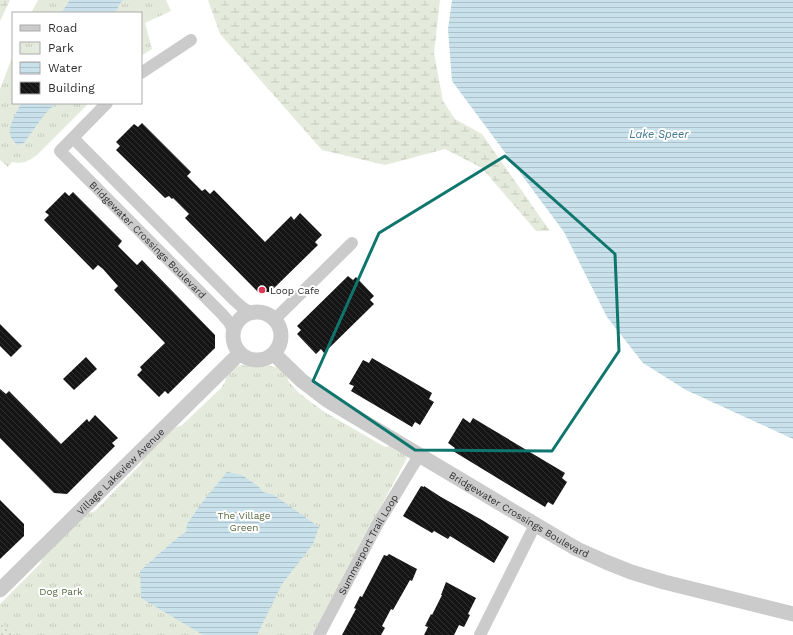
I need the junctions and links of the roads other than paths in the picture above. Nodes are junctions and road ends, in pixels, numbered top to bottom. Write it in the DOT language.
graph roads {
  1 [pos="191,40"];
  2 [pos="142,72"];
  3 [pos="106,104"];
  4 [pos="73,138"];
  5 [pos="352,243"];
  6 [pos="250,312"];
  7 [pos="275,319"];
  8 [pos="233,330"];
  9 [pos="240,354"];
  10 [pos="274,354"];
  11 [pos="419,456"];
  12 [pos="535,525"];
  13 [pos="0,590"];
  14 [pos="793,614"];
  15 [pos="319,635"];
  16 [pos="480,635"];
  1 -- 2 [label="street"];
  3 -- 4 [label="street"];
  4 -- 6 [label="street, Bridgewater Crossings Boulevard"];
  4 -- 8 [label="street, Bridgewater Crossings Boulevard"];
  5 -- 7 [label="street"];
  6 -- 7 [label="street"];
  6 -- 8 [label="street"];
  7 -- 10 [label="street"];
  8 -- 9 [label="street"];
  9 -- 10 [label="street"];
  9 -- 13 [label="street, Village Lakeview Avenue"];
  10 -- 11 [label="street, Bridgewater Crossings Boulevard"];
  11 -- 12 [label="street, Bridgewater Crossings Boulevard"];
  11 -- 15 [label="street, Summerport Trail Loop"];
  12 -- 14 [label="street, Bridgewater Crossings Boulevard"];
  12 -- 16 [label="street"];
}
